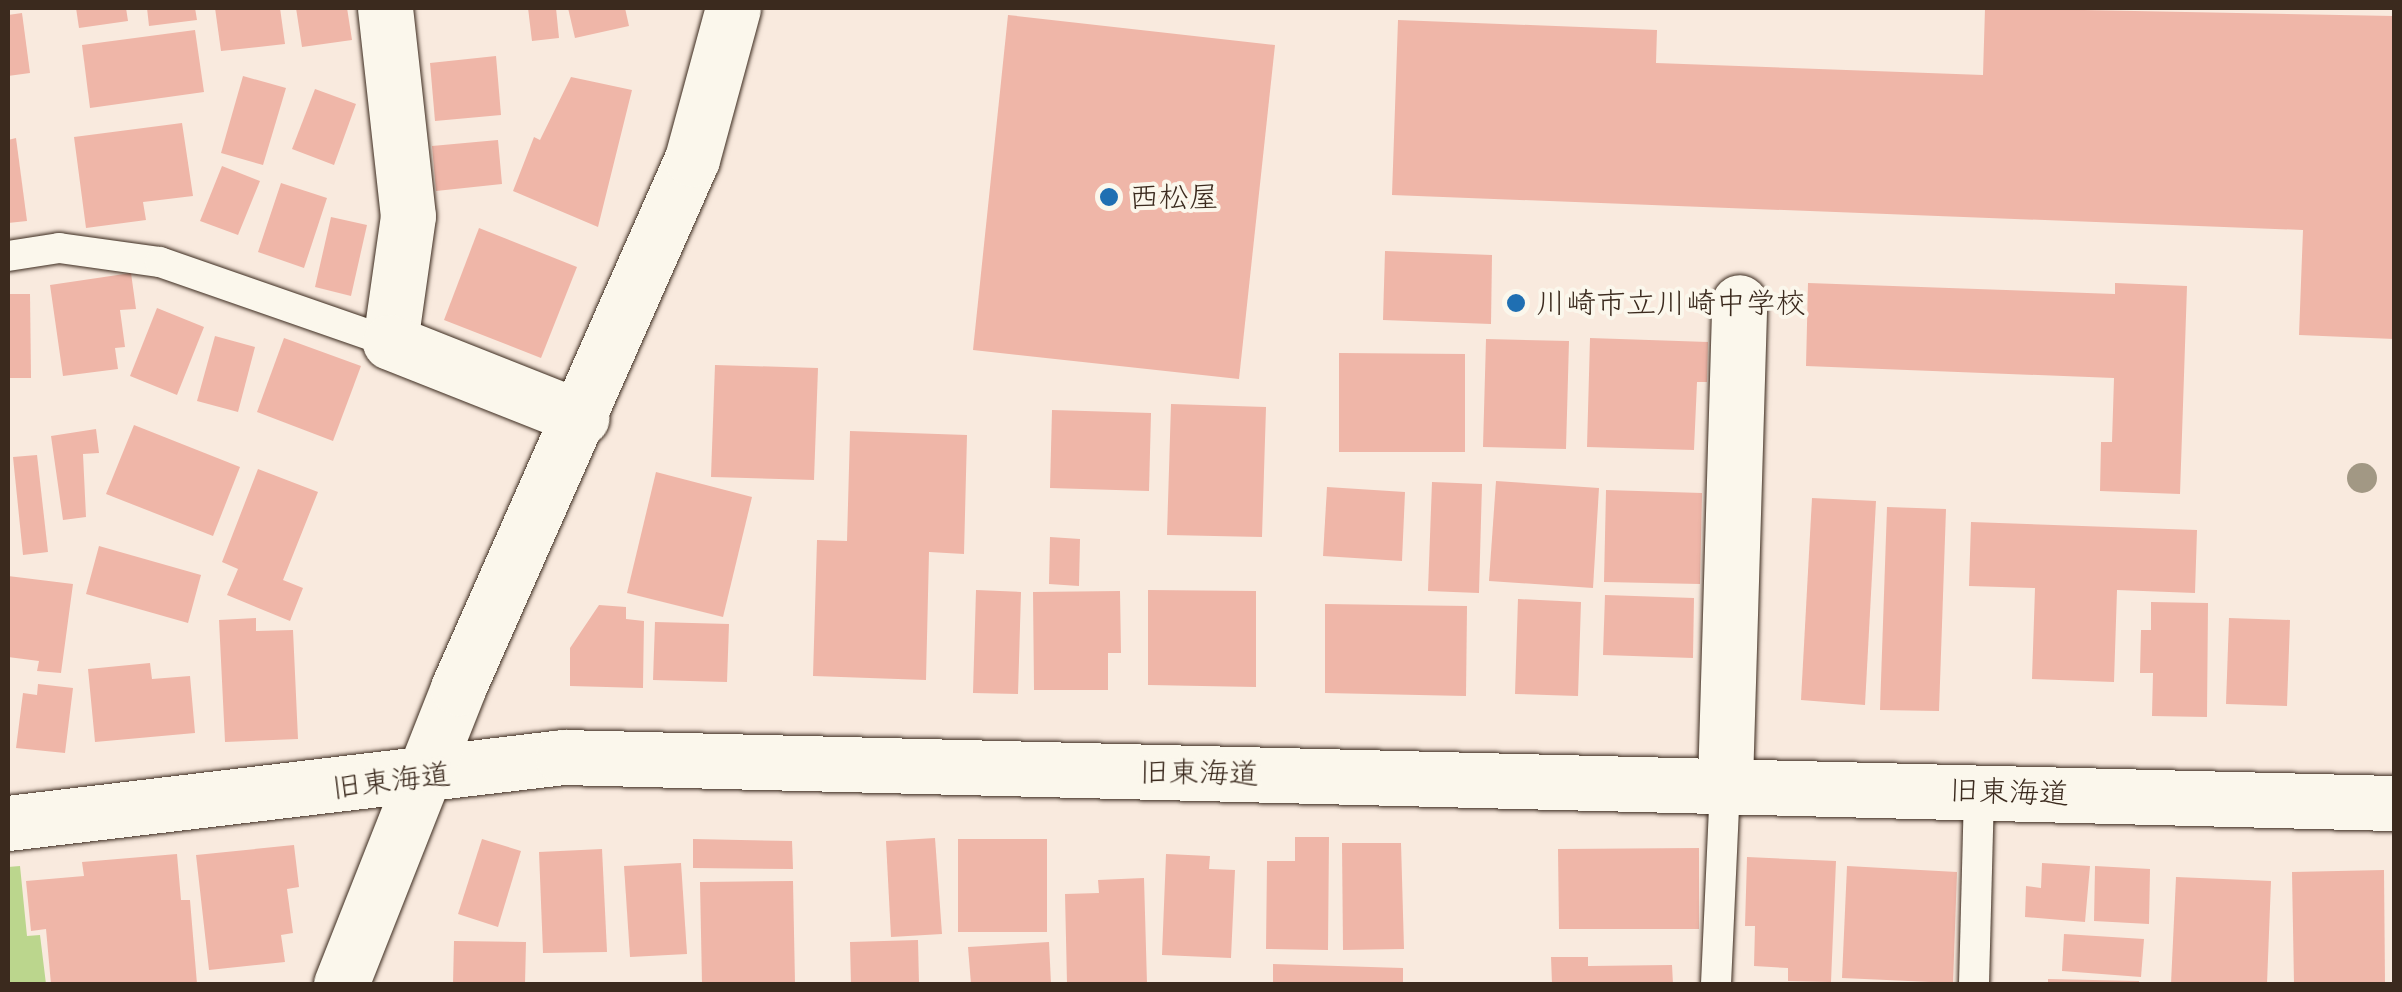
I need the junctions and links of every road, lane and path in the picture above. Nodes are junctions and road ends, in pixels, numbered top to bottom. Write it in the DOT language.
graph roads {
  1 [pos="385,8"];
  2 [pos="733,8"];
  3 [pos="8,256"];
  4 [pos="1739,302"];
  5 [pos="390,342"];
  6 [pos="582,418"];
  7 [pos="420,778"];
  8 [pos="1725,782"];
  9 [pos="1979,791"];
  10 [pos="2394,803"];
  11 [pos="8,823"];
  12 [pos="340,984"];
  13 [pos="1716,984"];
  14 [pos="1974,984"];
  1 -- 5 [label="street"];
  2 -- 6 [label="street"];
  3 -- 5 [label="lane"];
  4 -- 8 [label="street"];
  5 -- 6 [label="street"];
  6 -- 7 [label="street"];
  7 -- 8 [label="street, 旧東海道"];
  7 -- 11 [label="street, 旧東海道"];
  7 -- 12 [label="street"];
  8 -- 9 [label="street, 旧東海道"];
  8 -- 13 [label="lane"];
  9 -- 10 [label="street, 旧東海道"];
  9 -- 14 [label="lane"];
}
